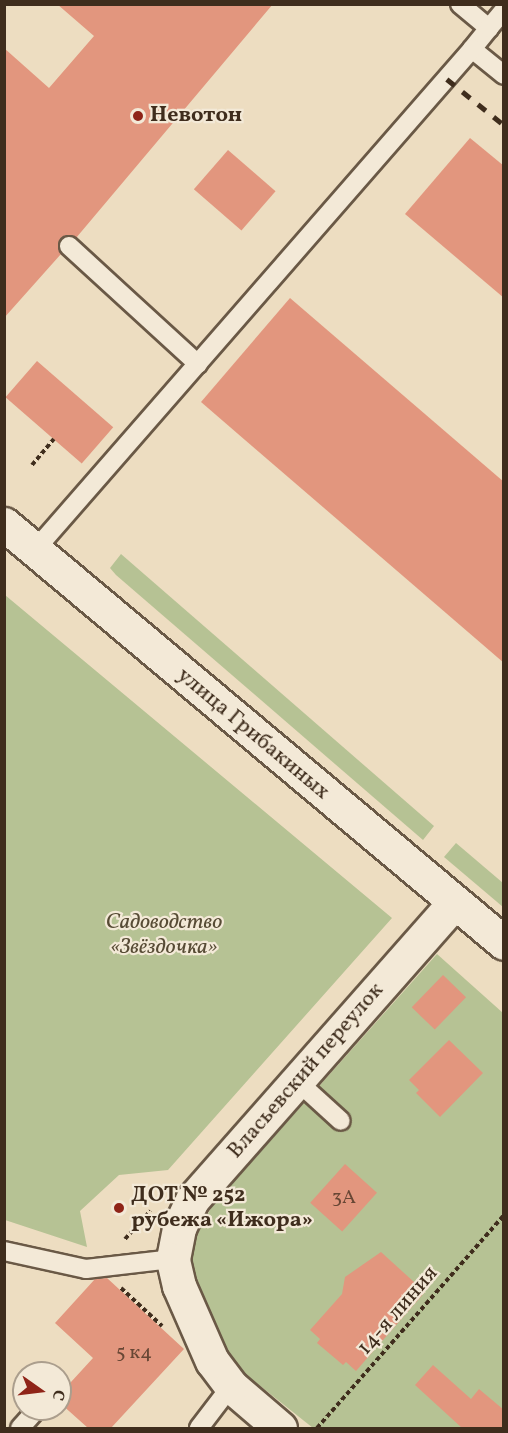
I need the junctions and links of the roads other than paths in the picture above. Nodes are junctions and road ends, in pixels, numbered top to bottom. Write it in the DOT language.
graph roads {
  1 [pos="460,4"];
  2 [pos="504,10"];
  3 [pos="489,28"];
  4 [pos="472,50"];
  5 [pos="504,75"];
  6 [pos="69,246"];
  7 [pos="198,364"];
  8 [pos="4,524"];
  9 [pos="35,550"];
  10 [pos="454,903"];
  11 [pos="504,943"];
  12 [pos="297,1081"];
  13 [pos="341,1121"];
  14 [pos="4,1251"];
  15 [pos="173,1259"];
  16 [pos="231,1386"];
  17 [pos="200,1428"];
  18 [pos="280,1428"];
  1 -- 3 [label="lane"];
  2 -- 3 [label="lane"];
  3 -- 4 [label="lane"];
  4 -- 5 [label="lane"];
  4 -- 7 [label="lane"];
  6 -- 7 [label="lane"];
  7 -- 9 [label="lane"];
  8 -- 9 [label="street, улица Грибакиных"];
  9 -- 10 [label="street, улица Грибакиных"];
  10 -- 11 [label="street, улица Грибакиных"];
  10 -- 12 [label="street, Власьевский переулок"];
  12 -- 13 [label="lane"];
  12 -- 15 [label="street, Власьевский переулок"];
  14 -- 15 [label="lane"];
  15 -- 16 [label="street, Власьевский переулок"];
  16 -- 17 [label="lane"];
  16 -- 18 [label="street, Власьевский переулок"];
}
